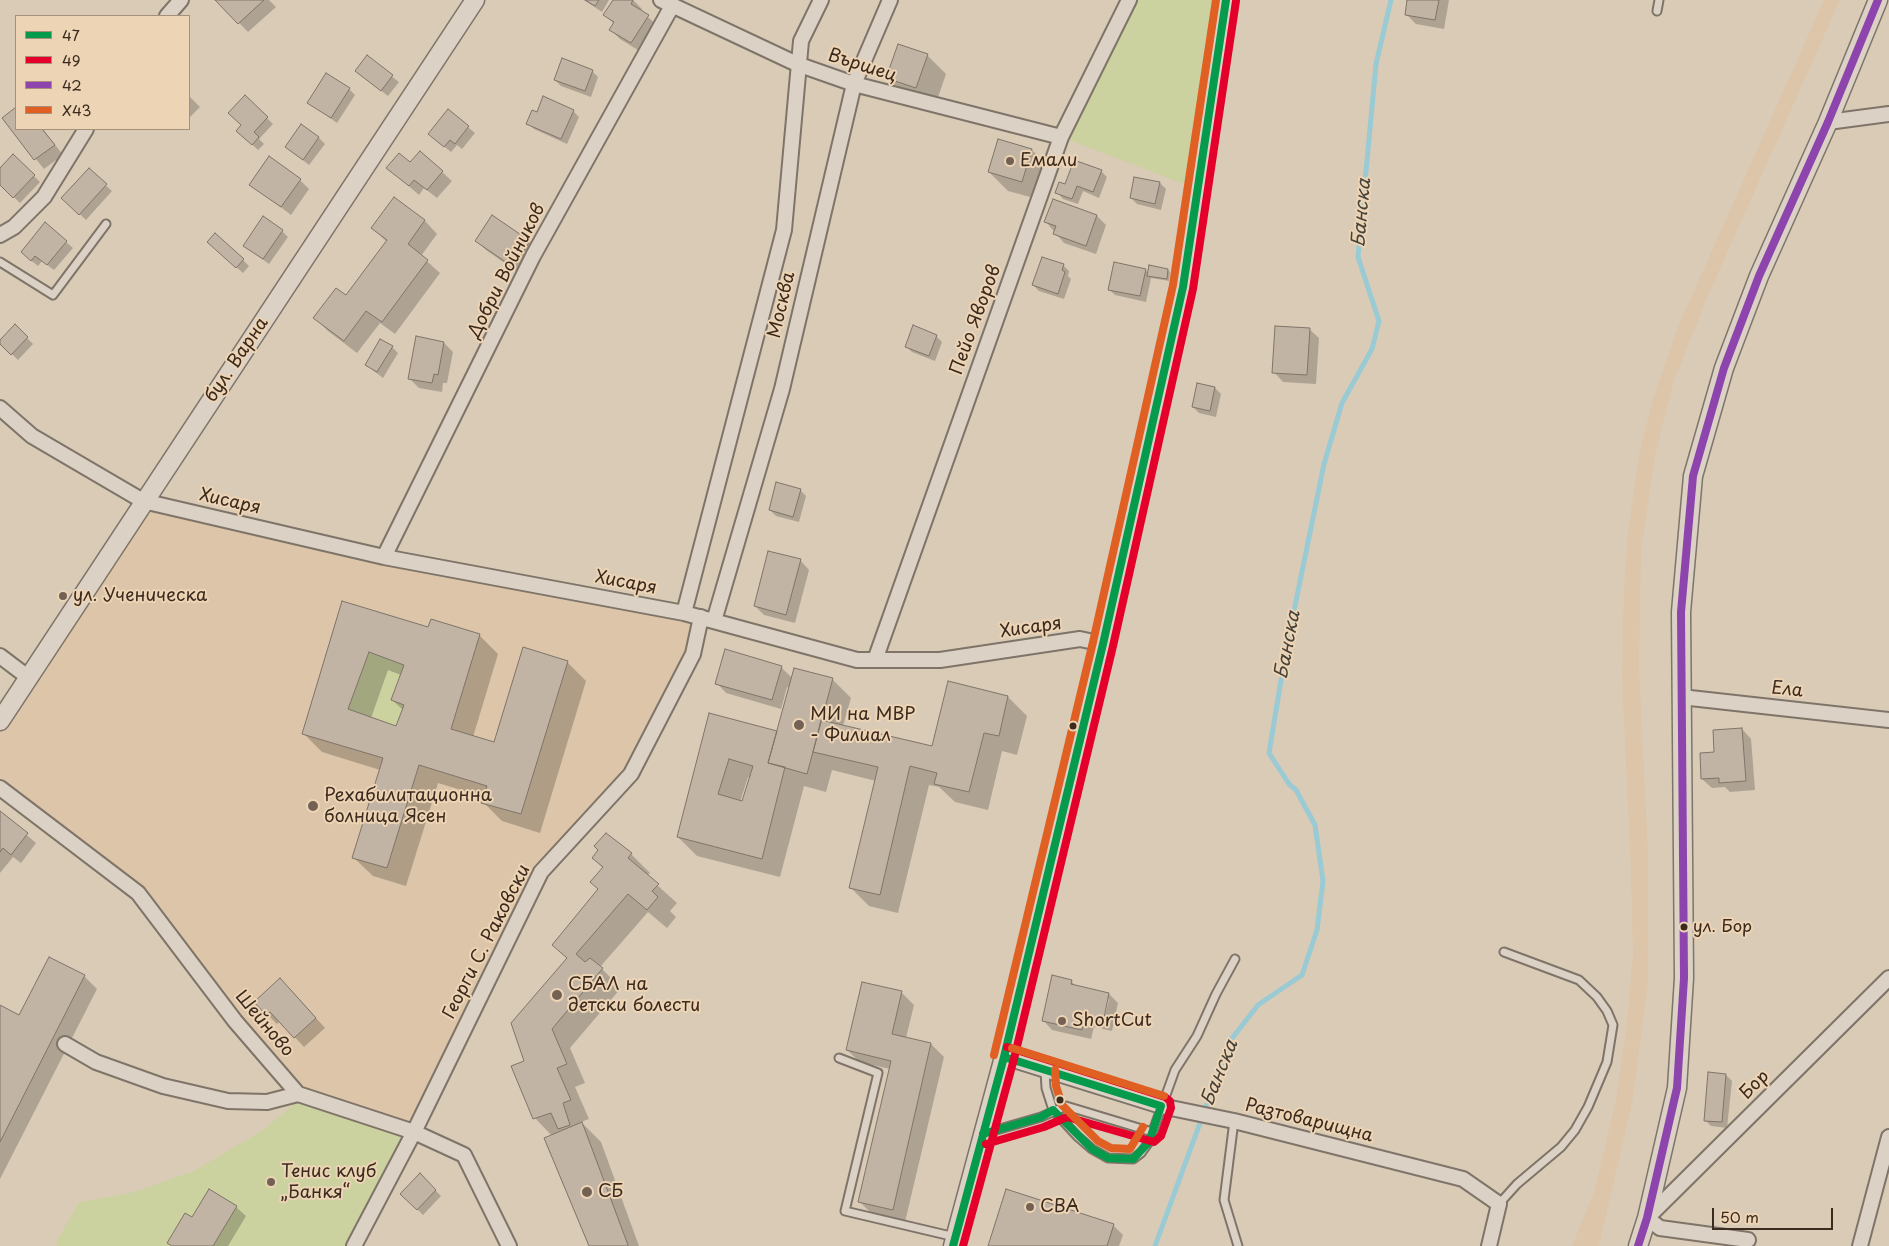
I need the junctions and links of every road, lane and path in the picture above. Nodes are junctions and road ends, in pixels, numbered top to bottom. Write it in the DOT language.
graph roads {
  1 [pos="181,0"];
  2 [pos="475,0"];
  3 [pos="821,0"];
  4 [pos="890,0"];
  5 [pos="1129,0"];
  6 [pos="1226,0"];
  7 [pos="1659,0"];
  8 [pos="1878,0"];
  9 [pos="666,3"];
  10 [pos="1656,11"];
  11 [pos="168,15"];
  12 [pos="797,64"];
  13 [pos="854,84"];
  14 [pos="1889,114"];
  15 [pos="1828,122"];
  16 [pos="85,130"];
  17 [pos="1061,137"];
  18 [pos="106,224"];
  19 [pos="0,235"];
  20 [pos="0,262"];
  21 [pos="0,408"];
  22 [pos="143,501"];
  23 [pos="384,557"];
  24 [pos="684,613"];
  25 [pos="708,619"];
  26 [pos="1103,644"];
  27 [pos="0,656"];
  28 [pos="875,660"];
  29 [pos="28,678"];
  30 [pos="1681,697"];
  31 [pos="1889,720"];
  32 [pos="0,721"];
  33 [pos="0,788"];
  34 [pos="1504,952"];
  35 [pos="1235,959"];
  36 [pos="1889,978"];
  37 [pos="65,1044"];
  38 [pos="1004,1057"];
  39 [pos="839,1058"];
  40 [pos="1045,1070"];
  41 [pos="298,1094"];
  42 [pos="1168,1108"];
  43 [pos="1053,1110"];
  44 [pos="1234,1121"];
  45 [pos="414,1132"];
  46 [pos="1152,1132"];
  47 [pos="983,1134"];
  48 [pos="1889,1137"];
  49 [pos="1499,1204"];
  50 [pos="1647,1218"];
  51 [pos="1748,1240"];
  52 [pos="954,1242"];
  53 [pos="354,1246"];
  54 [pos="509,1246"];
  55 [pos="1238,1246"];
  56 [pos="1489,1246"];
  57 [pos="1638,1246"];
  58 [pos="1860,1246"];
  1 -- 11 [label="street"];
  2 -- 22 [label="street, бул. Варна"];
  3 -- 12 [label="street, Москва"];
  4 -- 13 [label="street, Москва"];
  5 -- 17 [label="street, Пейо Яворов"];
  6 -- 26 [label="street"];
  7 -- 10 [label="lane"];
  8 -- 15 [label="street"];
  9 -- 12 [label="street, Вършец"];
  9 -- 23 [label="street, Добри Войников"];
  12 -- 13 [label="street, Вършец"];
  12 -- 24 [label="street, Москва"];
  13 -- 17 [label="street, Вършец"];
  13 -- 25 [label="street, Москва"];
  14 -- 15 [label="street"];
  15 -- 30 [label="street"];
  16 -- 19 [label="street"];
  17 -- 28 [label="street, Пейо Яворов"];
  18 -- 20 [label="lane"];
  21 -- 22 [label="street, Хисаря"];
  22 -- 23 [label="street, Хисаря"];
  22 -- 29 [label="street, бул. Варна"];
  23 -- 24 [label="street, Хисаря"];
  24 -- 25 [label="street, Хисаря"];
  25 -- 28 [label="street, Хисаря"];
  25 -- 45 [label="street, Георги С. Раковски"];
  26 -- 28 [label="street, Хисаря"];
  26 -- 38 [label="street"];
  27 -- 29 [label="street"];
  29 -- 32 [label="street, бул. Варна"];
  30 -- 31 [label="street, Ела"];
  30 -- 50 [label="street"];
  33 -- 41 [label="street, Шейново"];
  34 -- 49 [label="lane"];
  35 -- 42 [label="lane"];
  36 -- 50 [label="street, Бор"];
  37 -- 41 [label="street"];
  38 -- 40 [label="street, Разтоварищна"];
  38 -- 47 [label="street"];
  39 -- 52 [label="lane"];
  40 -- 42 [label="street, Разтоварищна"];
  40 -- 43 [label="lane"];
  41 -- 45 [label="street"];
  42 -- 44 [label="street, Разтоварищна"];
  42 -- 46 [label="lane"];
  43 -- 46 [label="lane"];
  43 -- 46 [label="lane"];
  43 -- 47 [label="lane"];
  44 -- 49 [label="street, Разтоварищна"];
  44 -- 55 [label="lane"];
  45 -- 53 [label="street, Георги С. Раковски"];
  45 -- 54 [label="street"];
  47 -- 52 [label="street"];
  48 -- 58 [label="street"];
  49 -- 56 [label="street"];
  50 -- 51 [label="street"];
  50 -- 57 [label="street"];
}
